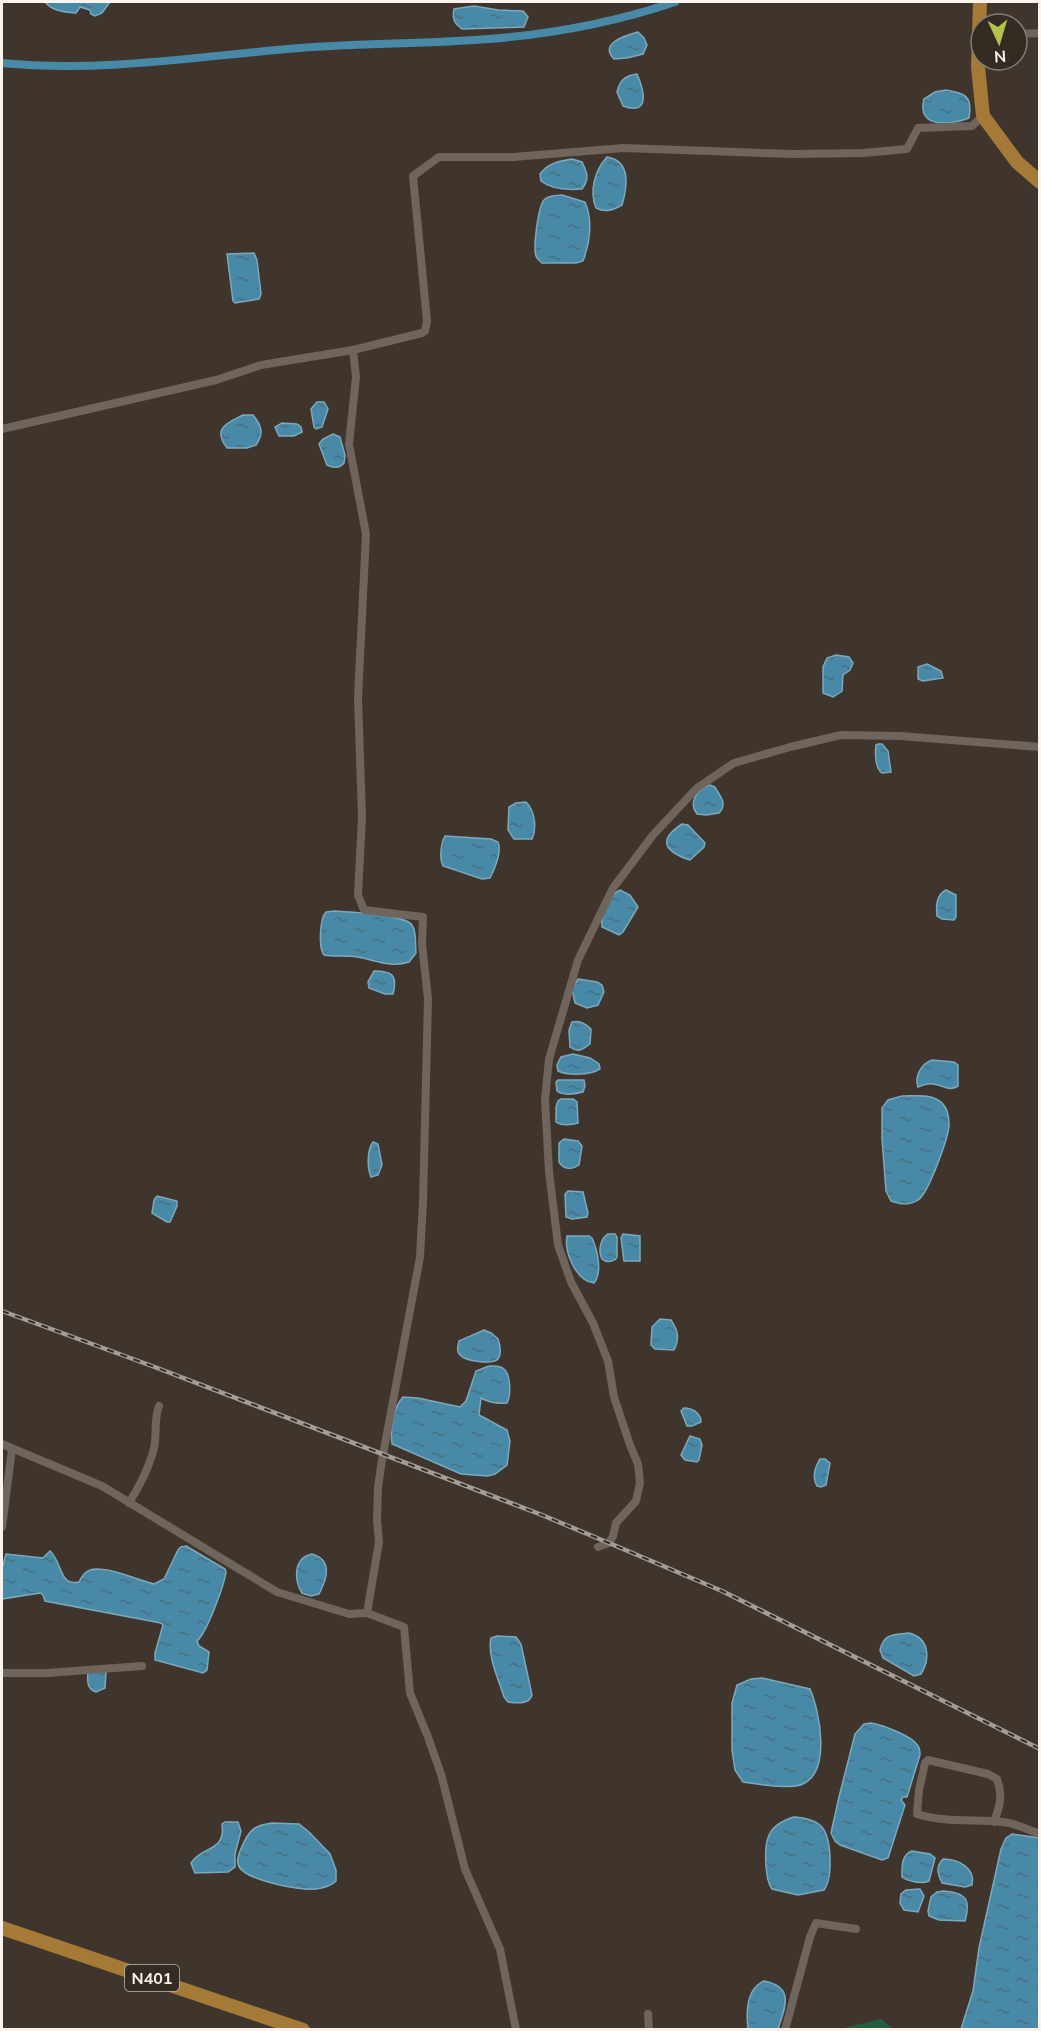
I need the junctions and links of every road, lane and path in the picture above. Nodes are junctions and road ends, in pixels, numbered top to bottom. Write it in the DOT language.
graph roads {
  1 [pos="981,72"];
  2 [pos="983,116"];
  3 [pos="1040,182"];
  4 [pos="353,350"];
  5 [pos="2,429"];
  6 [pos="1040,747"];
  7 [pos="159,1406"];
  8 [pos="2,1444"];
  9 [pos="12,1449"];
  10 [pos="129,1503"];
  11 [pos="2,1527"];
  12 [pos="598,1547"];
  13 [pos="367,1613"];
  14 [pos="142,1666"];
  15 [pos="2,1673"];
  16 [pos="994,1822"];
  17 [pos="1040,1834"];
  18 [pos="2,1928"];
  19 [pos="856,1929"];
  20 [pos="648,2014"];
  21 [pos="303,2030"];
  22 [pos="516,2030"];
  23 [pos="649,2030"];
  24 [pos="785,2030"];
  1 -- 2 [label="highway"];
  2 -- 3 [label="highway"];
  2 -- 4 [label="street"];
  4 -- 5 [label="street"];
  4 -- 13 [label="street"];
  6 -- 12 [label="street"];
  7 -- 10 [label="street"];
  8 -- 9 [label="street"];
  9 -- 10 [label="street"];
  9 -- 11 [label="street"];
  10 -- 13 [label="street"];
  13 -- 22 [label="street"];
  14 -- 15 [label="street"];
  16 -- 16 [label="street"];
  16 -- 17 [label="street"];
  18 -- 21 [label="highway, N401"];
  19 -- 24 [label="street"];
  20 -- 23 [label="street"];
}
